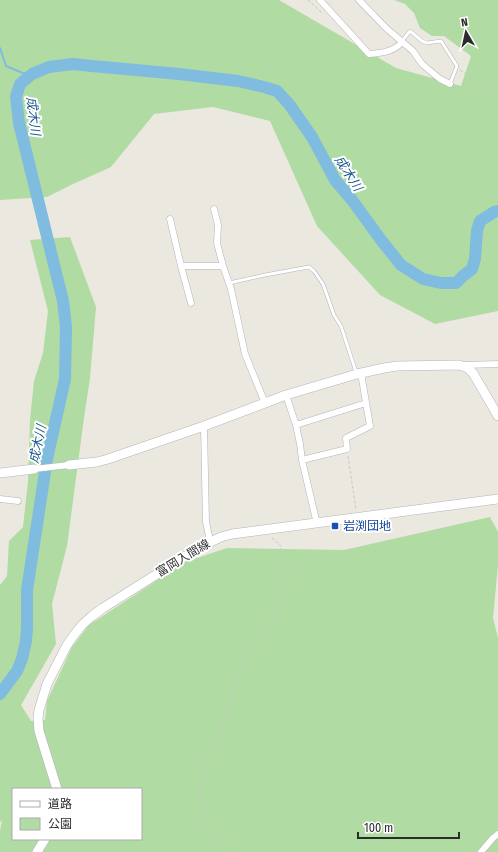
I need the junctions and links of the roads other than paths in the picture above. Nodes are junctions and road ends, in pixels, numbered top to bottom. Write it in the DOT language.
graph roads {
  1 [pos="320,0"];
  2 [pos="359,0"];
  3 [pos="402,42"];
  4 [pos="450,84"];
  5 [pos="214,209"];
  6 [pos="170,220"];
  7 [pos="181,266"];
  8 [pos="223,266"];
  9 [pos="229,283"];
  10 [pos="191,303"];
  11 [pos="498,364"];
  12 [pos="459,365"];
  13 [pos="359,373"];
  14 [pos="286,395"];
  15 [pos="265,403"];
  16 [pos="366,403"];
  17 [pos="498,416"];
  18 [pos="296,425"];
  19 [pos="204,426"];
  20 [pos="302,460"];
  21 [pos="69,465"];
  22 [pos="34,469"];
  23 [pos="0,473"];
  24 [pos="0,499"];
  25 [pos="498,499"];
  26 [pos="18,501"];
  27 [pos="317,524"];
  28 [pos="210,541"];
  29 [pos="57,788"];
  30 [pos="498,834"];
  31 [pos="44,840"];
  32 [pos="37,852"];
  33 [pos="481,852"];
  1 -- 3 [label="street"];
  2 -- 3 [label="street"];
  3 -- 4 [label="street"];
  3 -- 4 [label="lane"];
  5 -- 8 [label="street"];
  6 -- 7 [label="street"];
  7 -- 8 [label="street"];
  7 -- 10 [label="street"];
  8 -- 9 [label="street"];
  9 -- 13 [label="lane"];
  9 -- 15 [label="street"];
  11 -- 12 [label="street"];
  12 -- 13 [label="main road"];
  12 -- 17 [label="main road"];
  13 -- 14 [label="main road"];
  13 -- 16 [label="street"];
  14 -- 15 [label="main road"];
  14 -- 18 [label="street"];
  15 -- 19 [label="main road"];
  16 -- 18 [label="street"];
  16 -- 20 [label="street"];
  18 -- 20 [label="street"];
  19 -- 21 [label="main road"];
  19 -- 28 [label="street"];
  20 -- 27 [label="street"];
  21 -- 22 [label="street"];
  22 -- 23 [label="main road"];
  24 -- 26 [label="street"];
  25 -- 27 [label="main road, 富岡入間線"];
  27 -- 28 [label="main road, 富岡入間線"];
  28 -- 29 [label="main road, 富岡入間線"];
  30 -- 33 [label="street"];
  31 -- 32 [label="main road"];
}
